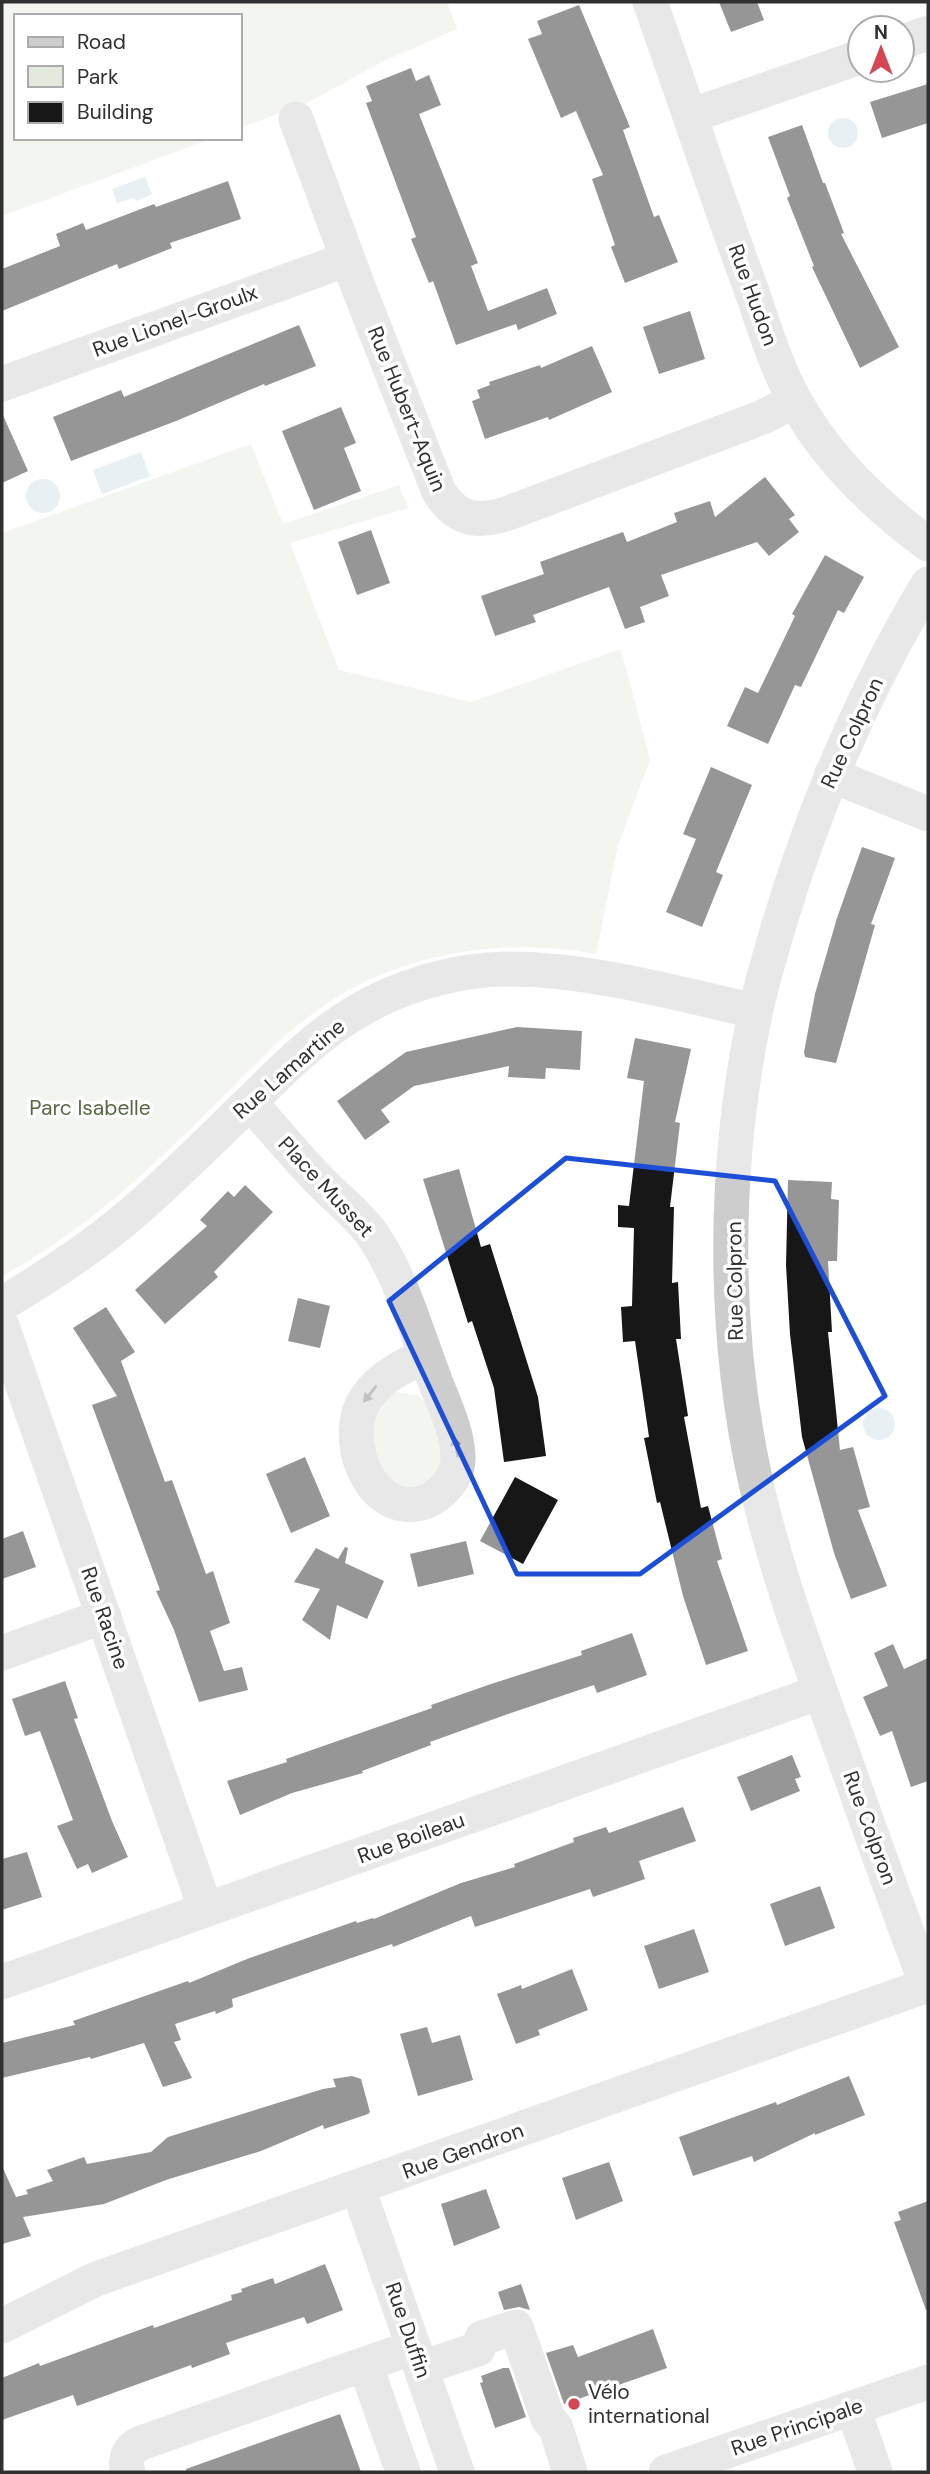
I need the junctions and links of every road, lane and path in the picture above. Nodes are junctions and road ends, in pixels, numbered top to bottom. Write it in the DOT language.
graph roads {
  1 [pos="650,2"];
  2 [pos="846,62"];
  3 [pos="690,116"];
  4 [pos="296,119"];
  5 [pos="348,258"];
  6 [pos="2,384"];
  7 [pos="794,401"];
  8 [pos="928,544"];
  9 [pos="928,584"];
  10 [pos="831,775"];
  11 [pos="928,814"];
  12 [pos="755,1011"];
  13 [pos="250,1102"];
  14 [pos="2,1304"];
  15 [pos="2,1326"];
  16 [pos="426,1356"];
  17 [pos="104,1616"];
  18 [pos="2,1653"];
  19 [pos="820,1692"];
  20 [pos="206,1910"];
  21 [pos="2,1982"];
  22 [pos="928,1985"];
  23 [pos="358,2188"];
  24 [pos="2,2326"];
  25 [pos="417,2358"];
  26 [pos="365,2364"];
  27 [pos="928,2382"];
  28 [pos="852,2408"];
  29 [pos="128,2472"];
  30 [pos="403,2472"];
  31 [pos="457,2472"];
  32 [pos="570,2472"];
  33 [pos="666,2472"];
  34 [pos="875,2472"];
  1 -- 3 [label="street, Rue Hudon"];
  2 -- 3 [label="street"];
  3 -- 7 [label="street, Rue Hudon"];
  4 -- 5 [label="street, Rue Hubert-Aquin"];
  5 -- 6 [label="street, Rue Lionel-Groulx"];
  5 -- 7 [label="street, Rue Hubert-Aquin"];
  7 -- 8 [label="street, Rue Hudon"];
  9 -- 10 [label="street, Rue Colpron"];
  10 -- 11 [label="street"];
  10 -- 12 [label="street, Rue Colpron"];
  12 -- 13 [label="street, Rue Lamartine"];
  12 -- 19 [label="street, Rue Colpron"];
  13 -- 14 [label="street, Rue Lamartine"];
  13 -- 16 [label="street, Place Musset"];
  15 -- 17 [label="street, Rue Racine"];
  17 -- 18 [label="street"];
  17 -- 20 [label="street, Rue Racine"];
  19 -- 20 [label="street, Rue Boileau"];
  19 -- 22 [label="street, Rue Colpron"];
  20 -- 21 [label="street, Rue Boileau"];
  22 -- 23 [label="street, Rue Gendron"];
  23 -- 24 [label="street, Rue Gendron"];
  23 -- 25 [label="street, Rue Duffin"];
  25 -- 26 [label="street"];
  25 -- 31 [label="street, Rue Duffin"];
  25 -- 32 [label="street"];
  26 -- 29 [label="street"];
  26 -- 30 [label="street"];
  27 -- 28 [label="street, Rue Principale"];
  28 -- 33 [label="street, Rue Principale"];
  28 -- 34 [label="street"];
}
